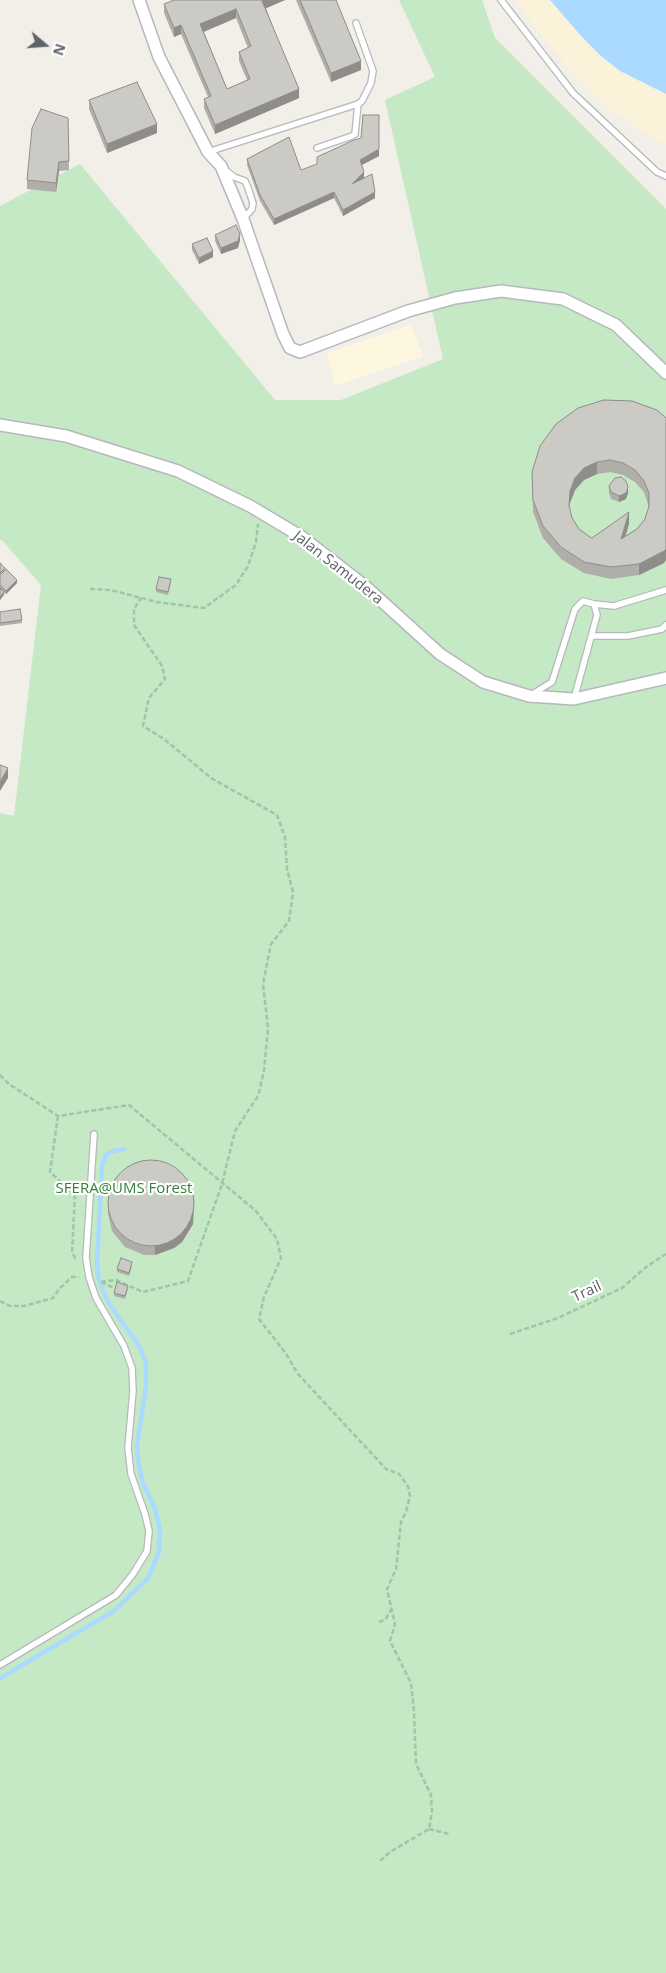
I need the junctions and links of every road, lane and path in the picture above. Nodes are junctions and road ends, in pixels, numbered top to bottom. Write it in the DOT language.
graph roads {
  1 [pos="139,0"];
  2 [pos="501,0"];
  3 [pos="356,23"];
  4 [pos="358,104"];
  5 [pos="317,148"];
  6 [pos="208,152"];
  7 [pos="221,166"];
  8 [pos="666,176"];
  9 [pos="243,219"];
  10 [pos="666,373"];
  11 [pos="0,424"];
  12 [pos="250,506"];
  13 [pos="90,589"];
  14 [pos="666,590"];
  15 [pos="142,598"];
  16 [pos="594,604"];
  17 [pos="666,625"];
  18 [pos="592,636"];
  19 [pos="666,678"];
  20 [pos="529,696"];
  21 [pos="574,698"];
  22 [pos="0,1076"];
  23 [pos="58,1116"];
  24 [pos="94,1134"];
  25 [pos="222,1184"];
  26 [pos="666,1254"];
  27 [pos="77,1264"];
  28 [pos="77,1270"];
  29 [pos="114,1288"];
  30 [pos="0,1301"];
  31 [pos="510,1334"];
  32 [pos="391,1610"];
  33 [pos="379,1622"];
  34 [pos="0,1665"];
  35 [pos="428,1829"];
  36 [pos="450,1834"];
  37 [pos="380,1861"];
  1 -- 6 [label="street"];
  2 -- 8 [label="lane"];
  3 -- 4 [label="lane"];
  4 -- 5 [label="lane"];
  4 -- 6 [label="lane"];
  6 -- 7 [label="street"];
  7 -- 9 [label="street"];
  7 -- 9 [label="lane"];
  9 -- 10 [label="street"];
  11 -- 12 [label="street, Jalan Samudera"];
  12 -- 15 [label="path"];
  12 -- 20 [label="street, Jalan Samudera"];
  13 -- 15 [label="path"];
  14 -- 16 [label="lane"];
  15 -- 25 [label="path"];
  16 -- 18 [label="lane"];
  16 -- 20 [label="lane"];
  17 -- 18 [label="lane"];
  18 -- 21 [label="lane"];
  19 -- 21 [label="street, Jalan Samudera"];
  20 -- 21 [label="street, Jalan Samudera"];
  22 -- 23 [label="path"];
  23 -- 25 [label="path"];
  23 -- 27 [label="path"];
  24 -- 34 [label="lane"];
  25 -- 29 [label="path"];
  25 -- 32 [label="path"];
  26 -- 31 [label="path, Trail"];
  28 -- 30 [label="path"];
  32 -- 33 [label="path"];
  32 -- 35 [label="path"];
  35 -- 36 [label="path"];
  35 -- 37 [label="path"];
}
